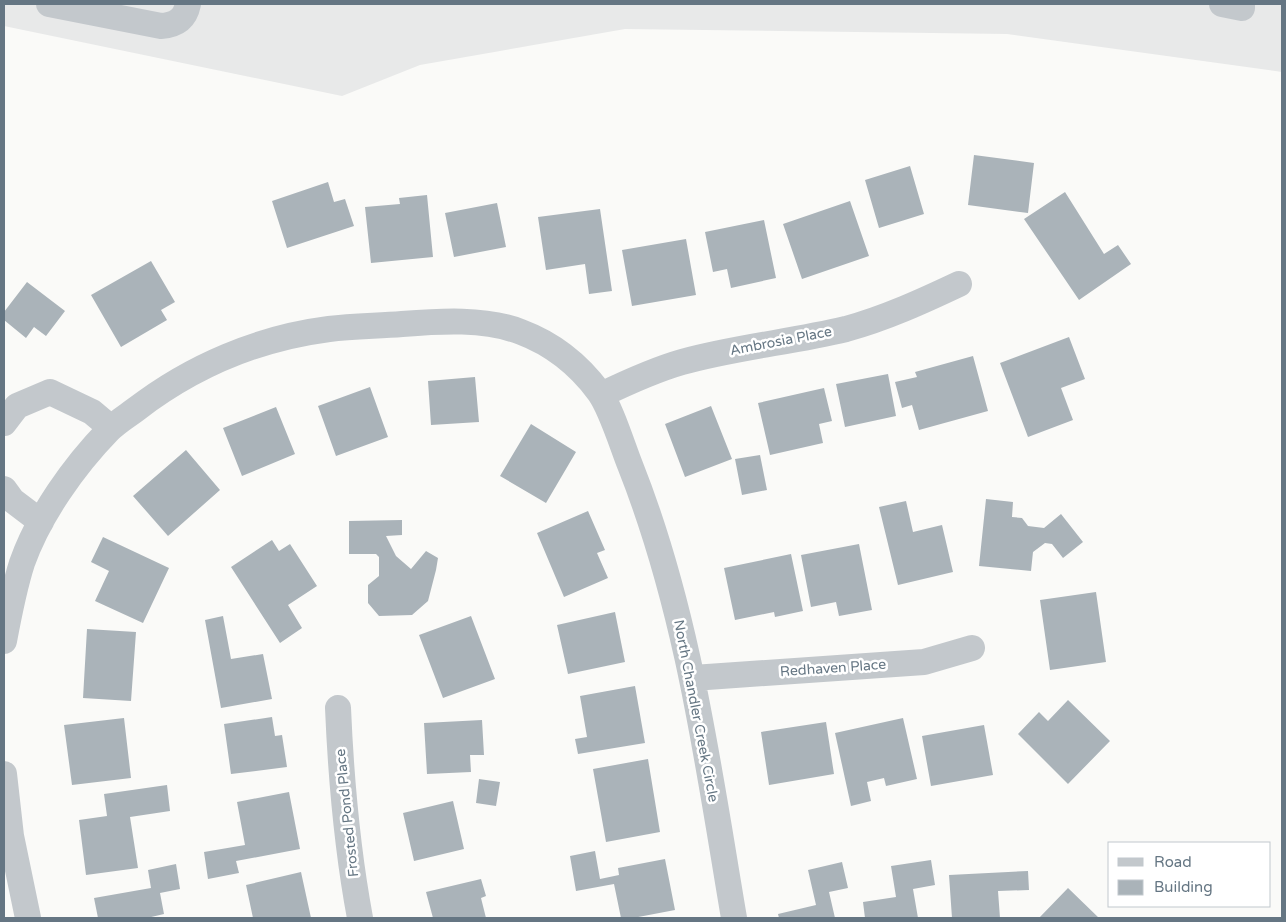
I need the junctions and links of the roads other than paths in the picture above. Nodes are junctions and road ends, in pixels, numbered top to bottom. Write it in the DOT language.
graph roads {
  1 [pos="49,4"];
  2 [pos="188,4"];
  3 [pos="1222,4"];
  4 [pos="1242,4"];
  5 [pos="960,284"];
  6 [pos="601,395"];
  7 [pos="4,423"];
  8 [pos="111,428"];
  9 [pos="4,489"];
  10 [pos="41,522"];
  11 [pos="4,641"];
  12 [pos="972,648"];
  13 [pos="693,678"];
  14 [pos="338,708"];
  15 [pos="4,774"];
  16 [pos="28,918"];
  17 [pos="360,918"];
  18 [pos="734,918"];
  1 -- 2 [label="street"];
  3 -- 4 [label="street"];
  5 -- 6 [label="street, Ambrosia Place"];
  6 -- 8 [label="street, North Chandler Creek Circle"];
  6 -- 13 [label="street, North Chandler Creek Circle"];
  7 -- 8 [label="street"];
  8 -- 10 [label="street, North Chandler Creek Circle"];
  9 -- 10 [label="street"];
  10 -- 11 [label="street, North Chandler Creek Circle"];
  12 -- 13 [label="street, Redhaven Place"];
  13 -- 18 [label="street, North Chandler Creek Circle"];
  14 -- 17 [label="street, Frosted Pond Place"];
  15 -- 16 [label="street"];
}
